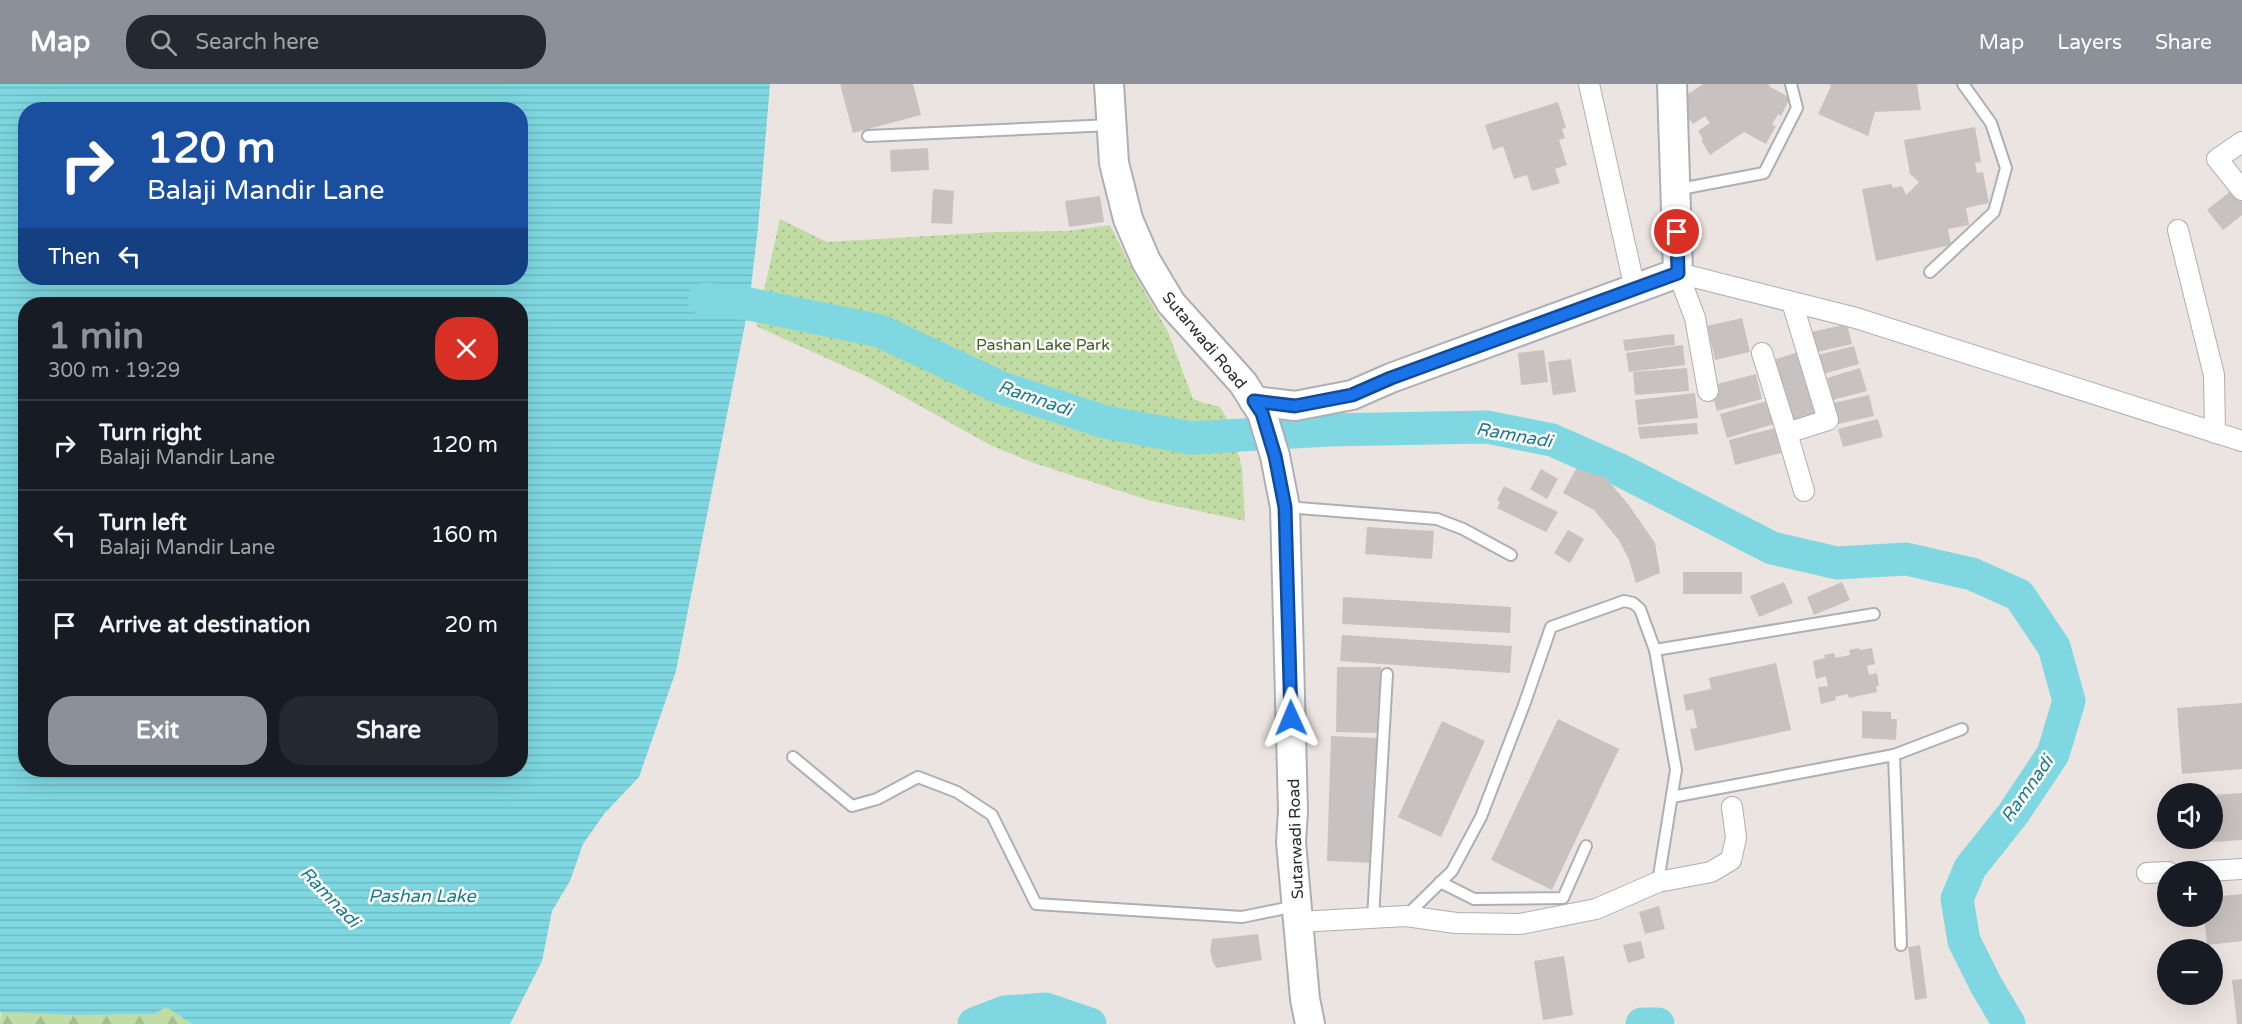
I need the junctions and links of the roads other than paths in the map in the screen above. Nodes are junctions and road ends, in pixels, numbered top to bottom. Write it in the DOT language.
graph roads {
  1 [pos="1110,84"];
  2 [pos="1589,84"];
  3 [pos="1672,84"];
  4 [pos="1791,84"];
  5 [pos="1962,84"];
  6 [pos="1112,125"];
  7 [pos="868,136"];
  8 [pos="2242,142"];
  9 [pos="1676,190"];
  10 [pos="2242,190"];
  11 [pos="2178,230"];
  12 [pos="1930,272"];
  13 [pos="1678,273"];
  14 [pos="1635,289"];
  15 [pos="1792,302"];
  16 [pos="1762,353"];
  17 [pos="1708,391"];
  18 [pos="1258,407"];
  19 [pos="1787,433"];
  20 [pos="2215,433"];
  21 [pos="2242,441"];
  22 [pos="1804,491"];
  23 [pos="1285,507"];
  24 [pos="1511,555"];
  25 [pos="1874,614"];
  26 [pos="1655,650"];
  27 [pos="1387,674"];
  28 [pos="1962,729"];
  29 [pos="1894,755"];
  30 [pos="793,757"];
  31 [pos="1672,797"];
  32 [pos="1732,807"];
  33 [pos="1586,846"];
  34 [pos="2242,869"];
  35 [pos="2223,870"];
  36 [pos="2147,873"];
  37 [pos="2157,873"];
  38 [pos="1440,882"];
  39 [pos="1658,882"];
  40 [pos="1298,914"];
  41 [pos="1406,916"];
  42 [pos="1373,918"];
  43 [pos="1901,945"];
  44 [pos="1308,1011"];
  1 -- 6 [label="street, Sutarwadi Road"];
  2 -- 14 [label="street"];
  3 -- 9 [label="street"];
  4 -- 9 [label="lane"];
  5 -- 12 [label="lane"];
  6 -- 7 [label="lane"];
  6 -- 18 [label="street, Sutarwadi Road"];
  8 -- 10 [label="street"];
  9 -- 13 [label="street"];
  11 -- 20 [label="street"];
  13 -- 14 [label="street"];
  13 -- 15 [label="street"];
  13 -- 17 [label="street"];
  14 -- 18 [label="street"];
  15 -- 19 [label="street"];
  15 -- 20 [label="street"];
  16 -- 19 [label="street"];
  18 -- 23 [label="street, Sutarwadi Road"];
  19 -- 22 [label="street"];
  20 -- 21 [label="street"];
  23 -- 24 [label="lane"];
  23 -- 40 [label="street, Sutarwadi Road"];
  25 -- 26 [label="lane"];
  26 -- 31 [label="lane"];
  26 -- 38 [label="lane"];
  27 -- 42 [label="lane"];
  28 -- 29 [label="lane"];
  29 -- 31 [label="lane"];
  29 -- 43 [label="lane"];
  30 -- 40 [label="lane"];
  31 -- 39 [label="lane"];
  32 -- 39 [label="street"];
  33 -- 38 [label="lane"];
  34 -- 35 [label="street"];
  36 -- 37 [label="street"];
  38 -- 41 [label="lane"];
  39 -- 41 [label="street"];
  40 -- 42 [label="street"];
  40 -- 44 [label="street, Sutarwadi Road"];
  41 -- 42 [label="street"];
}
